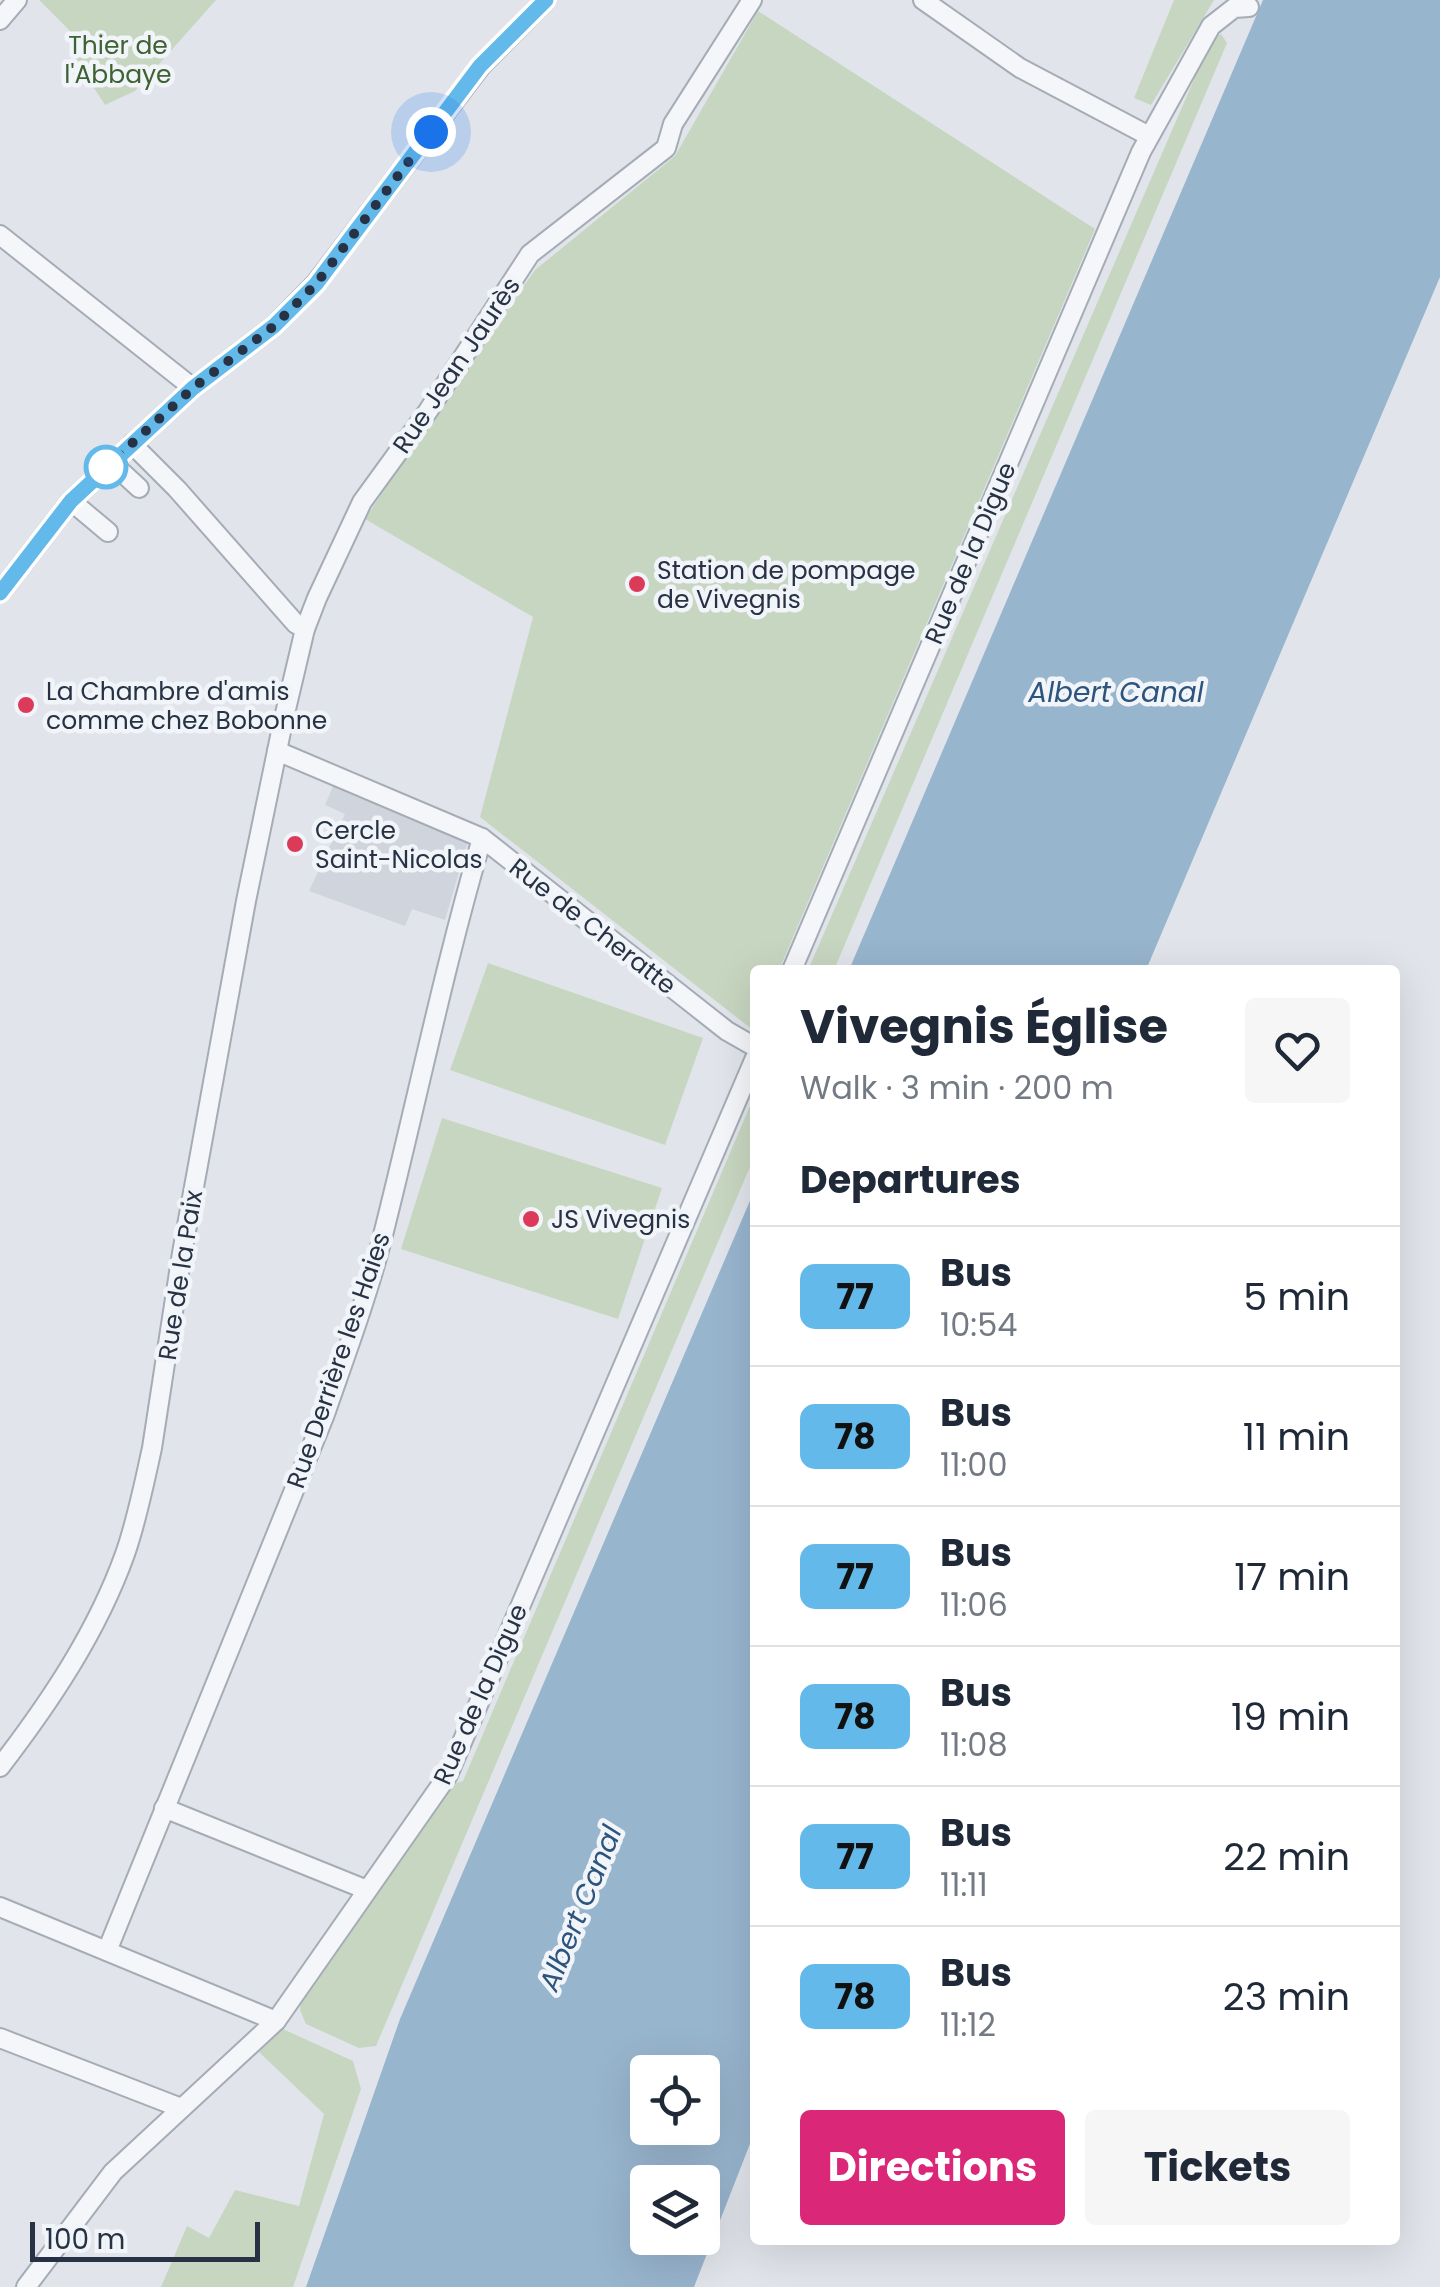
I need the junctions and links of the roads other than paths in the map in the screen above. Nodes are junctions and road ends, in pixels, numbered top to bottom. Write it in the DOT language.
graph roads {
  1 [pos="17,0"];
  2 [pos="546,0"];
  3 [pos="752,0"];
  4 [pos="923,0"];
  5 [pos="1249,8"];
  6 [pos="0,20"];
  7 [pos="1150,136"];
  8 [pos="0,235"];
  9 [pos="193,388"];
  10 [pos="132,444"];
  11 [pos="112,462"];
  12 [pos="139,488"];
  13 [pos="71,501"];
  14 [pos="108,532"];
  15 [pos="0,594"];
  16 [pos="305,630"];
  17 [pos="277,750"];
  18 [pos="482,838"];
  19 [pos="794,965"];
  20 [pos="750,1044"];
  21 [pos="750,1070"];
  22 [pos="0,1768"];
  23 [pos="164,1808"];
  24 [pos="367,1890"];
  25 [pos="0,1907"];
  26 [pos="107,1951"];
  27 [pos="276,2021"];
  28 [pos="0,2038"];
  29 [pos="181,2108"];
  30 [pos="26,2287"];
  1 -- 6 [label="street"];
  2 -- 9 [label="street"];
  3 -- 16 [label="street, Rue Jean Jaurès"];
  4 -- 7 [label="street"];
  5 -- 7 [label="street, Rue de la Digue"];
  7 -- 19 [label="street, Rue de la Digue"];
  8 -- 9 [label="street"];
  9 -- 10 [label="street"];
  10 -- 11 [label="street"];
  10 -- 16 [label="street"];
  11 -- 12 [label="street"];
  11 -- 13 [label="street"];
  13 -- 14 [label="street"];
  13 -- 15 [label="street"];
  16 -- 17 [label="street"];
  17 -- 18 [label="street, Rue de Cheratte"];
  17 -- 22 [label="street, Rue de la Paix"];
  18 -- 20 [label="street, Rue de Cheratte"];
  18 -- 23 [label="street, Rue Derrière les Haies"];
  21 -- 24 [label="street, Rue de la Digue"];
  23 -- 24 [label="street"];
  23 -- 26 [label="street, Rue Derrière les Haies"];
  24 -- 27 [label="street, Rue de la Digue"];
  25 -- 26 [label="street"];
  26 -- 27 [label="street"];
  27 -- 29 [label="street, Rue de la Digue"];
  28 -- 29 [label="street"];
  29 -- 30 [label="street, Rue de la Digue"];
}
